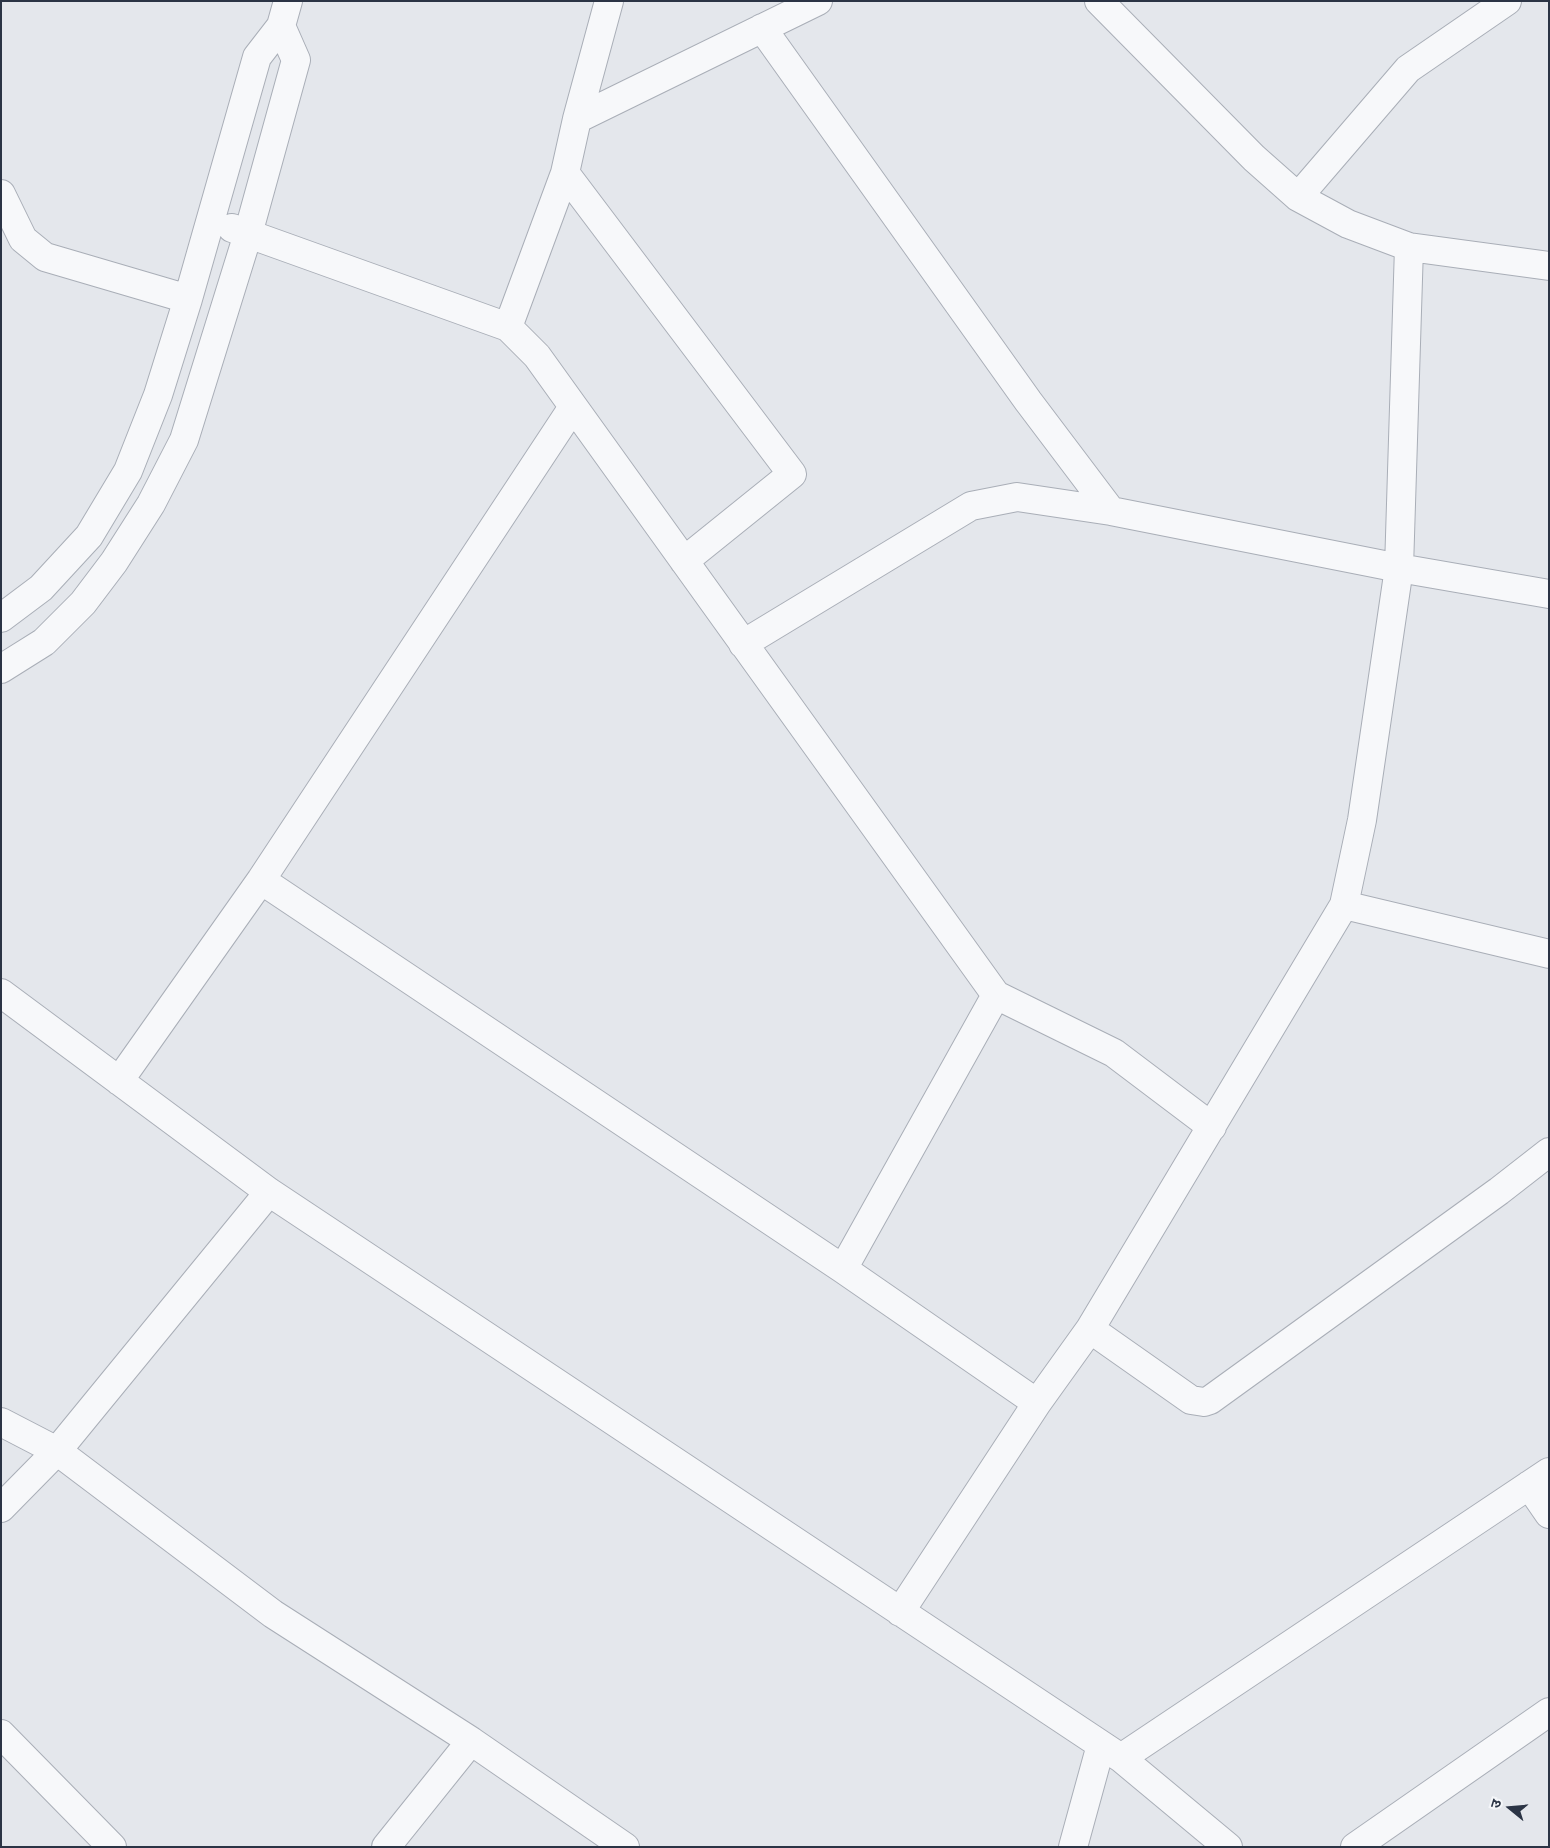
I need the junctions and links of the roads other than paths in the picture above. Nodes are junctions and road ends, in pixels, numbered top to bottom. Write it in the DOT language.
graph roads {
  1 [pos="609,1"];
  2 [pos="818,1"];
  3 [pos="1100,1"];
  4 [pos="1507,1"];
  5 [pos="285,14"];
  6 [pos="762,28"];
  7 [pos="577,119"];
  8 [pos="238,123"];
  9 [pos="276,133"];
  10 [pos="564,173"];
  11 [pos="1,194"];
  12 [pos="1298,197"];
  13 [pos="212,220"];
  14 [pos="248,234"];
  15 [pos="1409,247"];
  16 [pos="1549,266"];
  17 [pos="188,299"];
  18 [pos="508,327"];
  19 [pos="573,407"];
  20 [pos="128,471"];
  21 [pos="161,484"];
  22 [pos="1111,511"];
  23 [pos="684,561"];
  24 [pos="1399,568"];
  25 [pos="1549,594"];
  26 [pos="1,618"];
  27 [pos="743,644"];
  28 [pos="1,669"];
  29 [pos="261,880"];
  30 [pos="1344,905"];
  31 [pos="1549,954"];
  32 [pos="1,993"];
  33 [pos="996,995"];
  34 [pos="119,1081"];
  35 [pos="1212,1127"];
  36 [pos="1549,1152"];
  37 [pos="269,1192"];
  38 [pos="843,1269"];
  39 [pos="1090,1329"];
  40 [pos="1037,1402"];
  41 [pos="1,1422"];
  42 [pos="57,1451"];
  43 [pos="1539,1479"];
  44 [pos="1,1508"];
  45 [pos="1549,1514"];
  46 [pos="900,1612"];
  47 [pos="1549,1712"];
  48 [pos="1,1734"];
  49 [pos="471,1741"];
  50 [pos="1111,1752"];
  51 [pos="112,1847"];
  52 [pos="386,1847"];
  53 [pos="625,1847"];
  54 [pos="1073,1847"];
  55 [pos="1228,1847"];
  56 [pos="1355,1847"];
  1 -- 7 [label="street"];
  2 -- 6 [label="street"];
  3 -- 12 [label="street"];
  4 -- 12 [label="street"];
  5 -- 8 [label="street"];
  5 -- 9 [label="street"];
  6 -- 7 [label="street"];
  6 -- 22 [label="street"];
  7 -- 10 [label="street"];
  8 -- 9 [label="street"];
  8 -- 13 [label="street"];
  9 -- 14 [label="street"];
  10 -- 18 [label="street"];
  10 -- 23 [label="street"];
  11 -- 17 [label="street"];
  12 -- 15 [label="street"];
  13 -- 14 [label="street"];
  13 -- 17 [label="street"];
  14 -- 18 [label="street"];
  14 -- 21 [label="street"];
  15 -- 16 [label="street"];
  15 -- 24 [label="street"];
  17 -- 20 [label="street"];
  18 -- 19 [label="street"];
  19 -- 23 [label="street"];
  19 -- 29 [label="street"];
  20 -- 21 [label="street"];
  20 -- 26 [label="street"];
  21 -- 28 [label="street"];
  22 -- 24 [label="street"];
  22 -- 27 [label="street"];
  23 -- 27 [label="street"];
  24 -- 25 [label="street"];
  24 -- 30 [label="street"];
  27 -- 33 [label="street"];
  29 -- 34 [label="street"];
  29 -- 38 [label="street"];
  30 -- 31 [label="street"];
  30 -- 35 [label="street"];
  32 -- 34 [label="street"];
  33 -- 35 [label="street"];
  33 -- 38 [label="street"];
  34 -- 37 [label="street"];
  35 -- 39 [label="street"];
  36 -- 39 [label="street"];
  37 -- 42 [label="street"];
  37 -- 46 [label="street"];
  38 -- 40 [label="street"];
  39 -- 40 [label="street"];
  40 -- 46 [label="street"];
  41 -- 42 [label="street"];
  42 -- 44 [label="street"];
  42 -- 49 [label="street"];
  43 -- 45 [label="street"];
  43 -- 50 [label="street"];
  46 -- 50 [label="street"];
  47 -- 56 [label="street"];
  48 -- 51 [label="street"];
  49 -- 52 [label="street"];
  49 -- 53 [label="street"];
  50 -- 54 [label="street"];
  50 -- 55 [label="street"];
}
